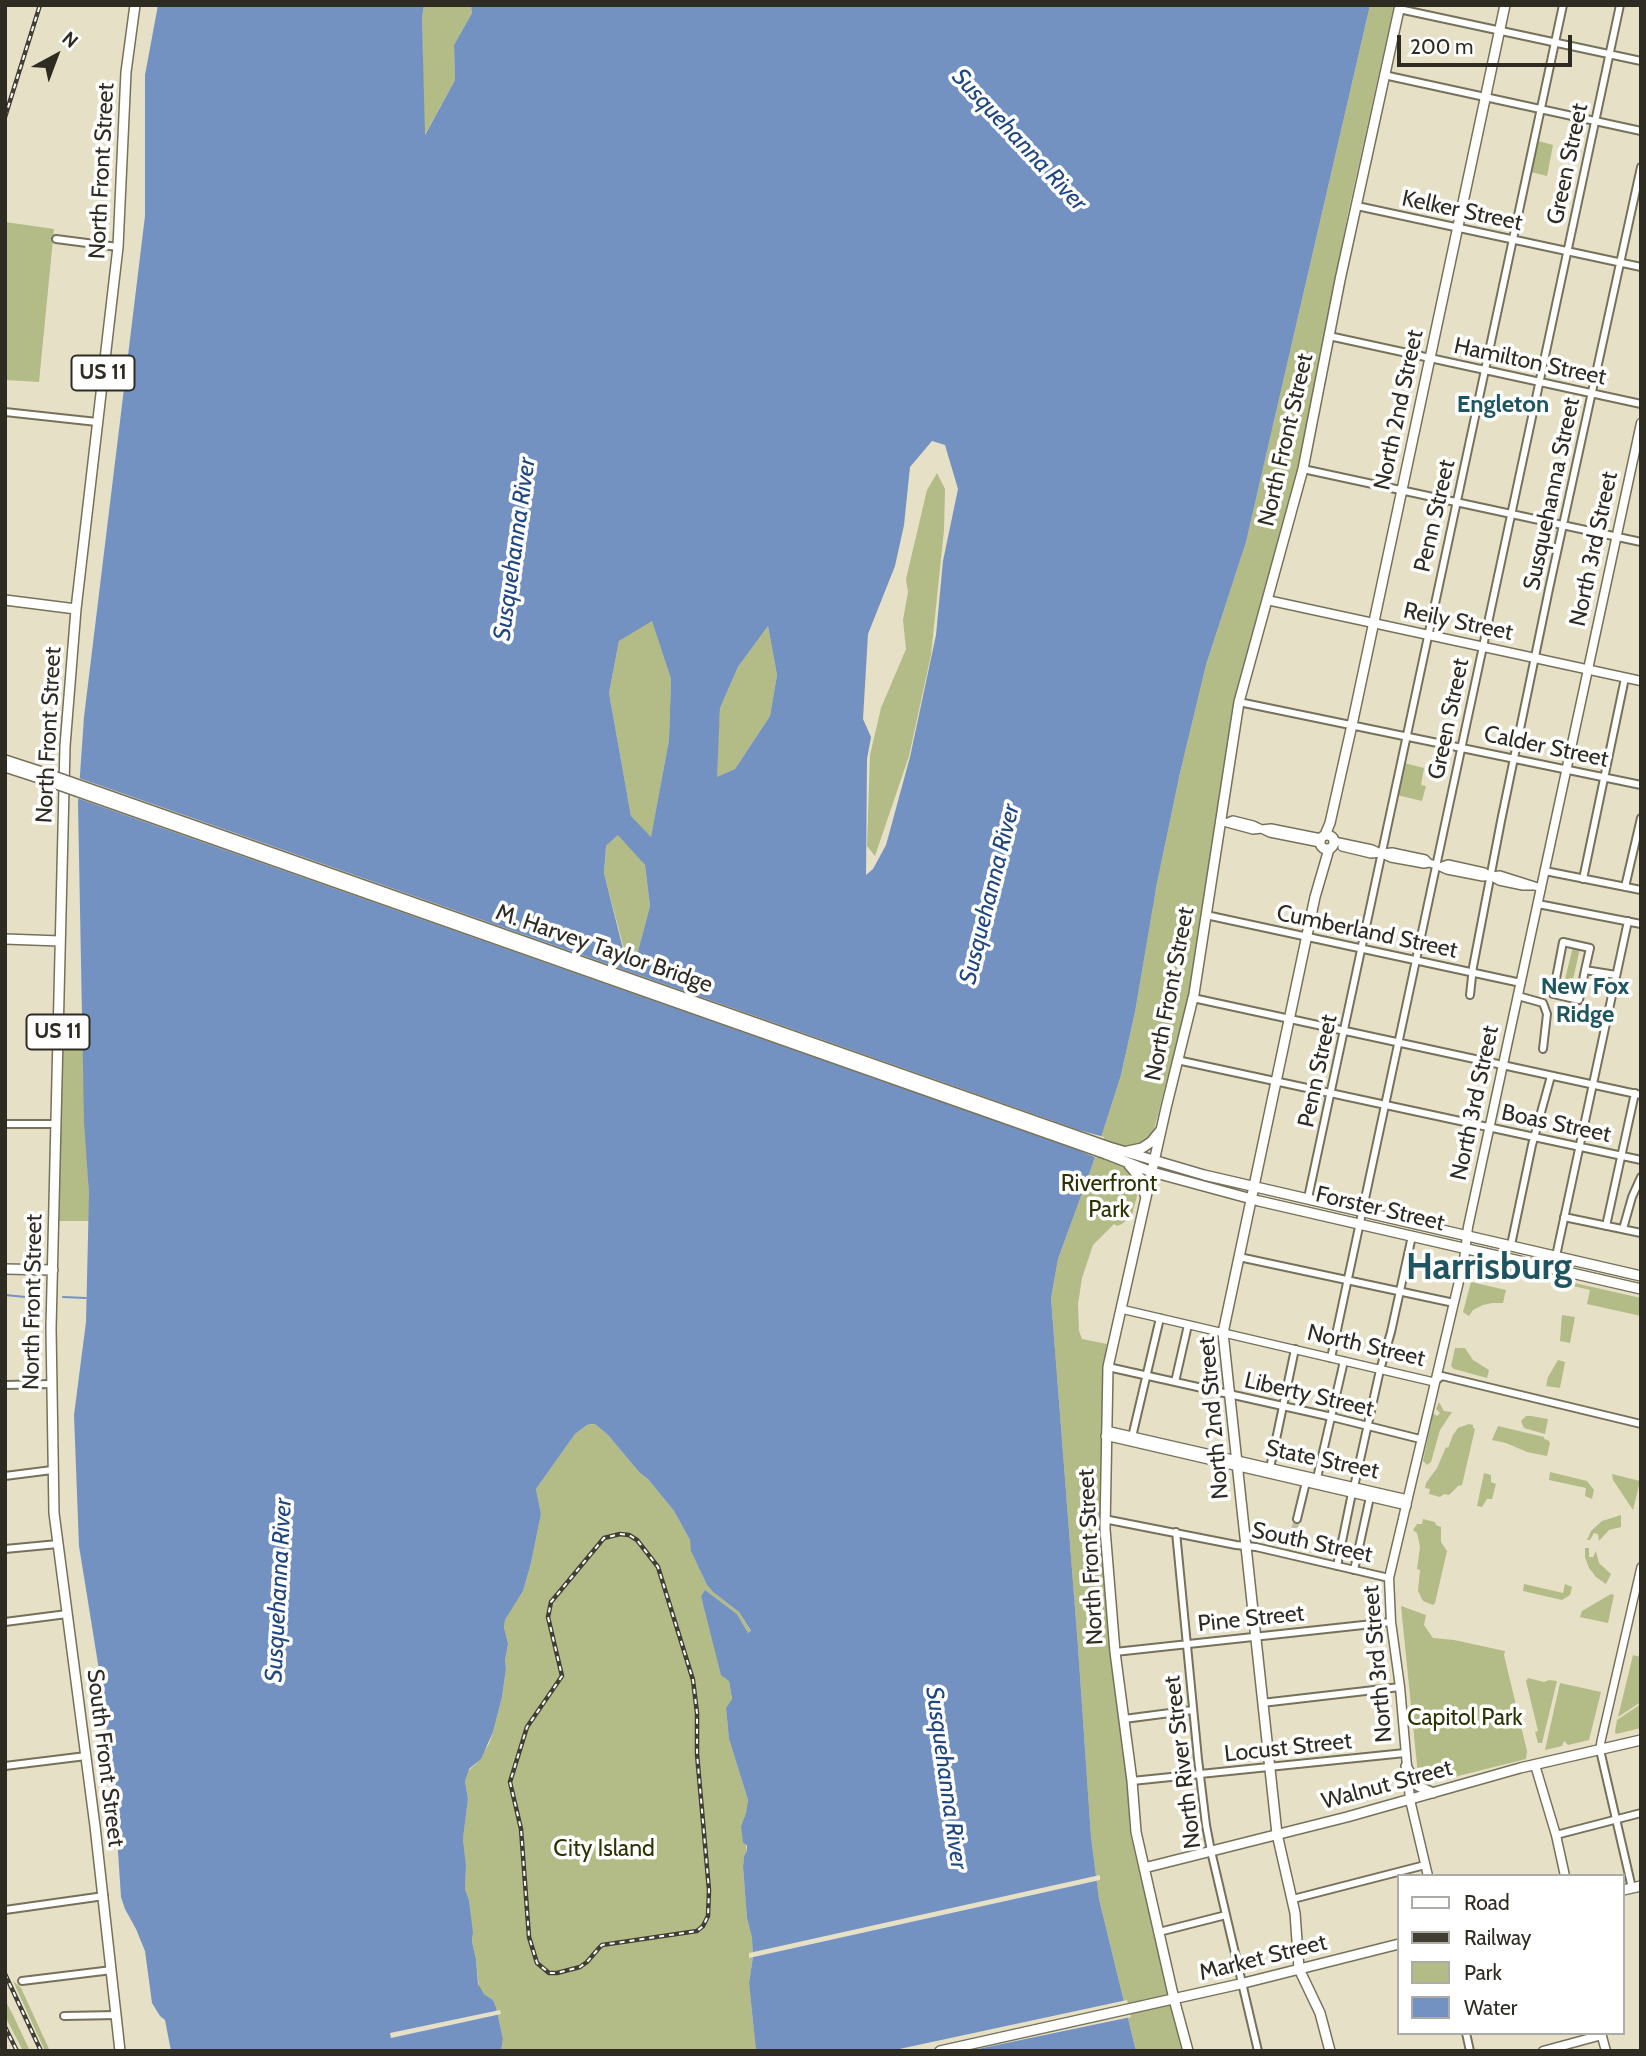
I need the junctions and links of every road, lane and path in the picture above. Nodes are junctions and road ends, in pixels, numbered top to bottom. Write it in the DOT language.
graph roads {
  1 [pos="135,5"];
  2 [pos="1505,5"];
  3 [pos="1563,5"];
  4 [pos="1620,5"];
  5 [pos="1399,7"];
  6 [pos="1500,31"];
  7 [pos="1555,43"];
  8 [pos="1610,54"];
  9 [pos="1641,61"];
  10 [pos="1384,75"];
  11 [pos="1486,97"];
  12 [pos="1541,109"];
  13 [pos="1595,121"];
  14 [pos="1641,131"];
  15 [pos="1641,167"];
  16 [pos="1357,206"];
  17 [pos="1458,228"];
  18 [pos="57,239"];
  19 [pos="1513,240"];
  20 [pos="118,247"];
  21 [pos="1567,251"];
  22 [pos="1620,263"];
  23 [pos="1641,267"];
  24 [pos="1329,336"];
  25 [pos="1430,358"];
  26 [pos="1485,370"];
  27 [pos="1539,382"];
  28 [pos="1592,393"];
  29 [pos="1641,404"];
  30 [pos="5,412"];
  31 [pos="97,422"];
  32 [pos="1641,423"];
  33 [pos="1303,469"];
  34 [pos="1402,492"];
  35 [pos="1456,503"];
  36 [pos="1511,515"];
  37 [pos="1564,526"];
  38 [pos="1617,537"];
  39 [pos="1641,542"];
  40 [pos="5,600"];
  41 [pos="1267,600"];
  42 [pos="76,609"];
  43 [pos="1374,623"];
  44 [pos="1427,635"];
  45 [pos="1482,647"];
  46 [pos="1535,658"];
  47 [pos="1588,670"];
  48 [pos="1625,678"];
  49 [pos="1641,681"];
  50 [pos="1239,702"];
  51 [pos="1352,725"];
  52 [pos="1407,736"];
  53 [pos="1461,747"];
  54 [pos="1514,759"];
  55 [pos="5,760"];
  56 [pos="5,767"];
  57 [pos="1567,769"];
  58 [pos="42,776"];
  59 [pos="1604,777"];
  60 [pos="1641,785"];
  61 [pos="1641,818"];
  62 [pos="1224,821"];
  63 [pos="1327,842"];
  64 [pos="1382,853"];
  65 [pos="1436,864"];
  66 [pos="1545,871"];
  67 [pos="1490,876"];
  68 [pos="1583,879"];
  69 [pos="1538,887"];
  70 [pos="1625,887"];
  71 [pos="1641,890"];
  72 [pos="1538,904"];
  73 [pos="1206,915"];
  74 [pos="1628,921"];
  75 [pos="1641,924"];
  76 [pos="1307,937"];
  77 [pos="5,939"];
  78 [pos="60,941"];
  79 [pos="1361,948"];
  80 [pos="1416,960"];
  81 [pos="1585,970"];
  82 [pos="1472,972"];
  83 [pos="1616,975"];
  84 [pos="1521,983"];
  85 [pos="1470,995"];
  86 [pos="1518,996"];
  87 [pos="1193,998"];
  88 [pos="1289,1018"];
  89 [pos="1344,1030"];
  90 [pos="1398,1042"];
  91 [pos="1543,1049"];
  92 [pos="1177,1060"];
  93 [pos="1503,1065"];
  94 [pos="1551,1076"];
  95 [pos="1276,1081"];
  96 [pos="1593,1084"];
  97 [pos="1331,1093"];
  98 [pos="1638,1094"];
  99 [pos="1385,1105"];
  100 [pos="5,1124"];
  101 [pos="55,1124"];
  102 [pos="1163,1127"];
  103 [pos="1490,1128"];
  104 [pos="1534,1137"];
  105 [pos="1579,1147"];
  106 [pos="1121,1156"];
  107 [pos="1621,1156"];
  108 [pos="1641,1160"];
  109 [pos="1155,1161"];
  110 [pos="1152,1172"];
  111 [pos="1641,1177"];
  112 [pos="1254,1186"];
  113 [pos="1251,1198"];
  114 [pos="1308,1198"];
  115 [pos="1146,1199"];
  116 [pos="1362,1211"];
  117 [pos="1564,1217"];
  118 [pos="1359,1224"];
  119 [pos="1606,1226"];
  120 [pos="1623,1229"];
  121 [pos="1641,1233"];
  122 [pos="1467,1235"];
  123 [pos="1412,1236"];
  124 [pos="1511,1245"];
  125 [pos="1465,1248"];
  126 [pos="1556,1256"];
  127 [pos="1239,1257"];
  128 [pos="5,1269"];
  129 [pos="52,1270"];
  130 [pos="1641,1276"];
  131 [pos="1347,1280"];
  132 [pos="1641,1289"];
  133 [pos="1400,1292"];
  134 [pos="1454,1303"];
  135 [pos="1121,1309"];
  136 [pos="1160,1318"];
  137 [pos="1188,1325"];
  138 [pos="1223,1333"];
  139 [pos="1295,1349"];
  140 [pos="1331,1358"];
  141 [pos="1344,1361"];
  142 [pos="1108,1367"];
  143 [pos="1380,1370"];
  144 [pos="1147,1376"];
  145 [pos="1175,1382"];
  146 [pos="1434,1382"];
  147 [pos="51,1384"];
  148 [pos="5,1385"];
  149 [pos="1230,1395"];
  150 [pos="1283,1406"];
  151 [pos="1332,1417"];
  152 [pos="1641,1424"];
  153 [pos="1367,1427"];
  154 [pos="1106,1433"];
  155 [pos="1132,1437"];
  156 [pos="1420,1439"];
  157 [pos="1237,1464"];
  158 [pos="1270,1468"];
  159 [pos="52,1470"];
  160 [pos="5,1476"];
  161 [pos="1317,1478"];
  162 [pos="1306,1482"];
  163 [pos="1353,1490"];
  164 [pos="1370,1497"];
  165 [pos="1407,1502"];
  166 [pos="1104,1518"];
  167 [pos="1297,1519"];
  168 [pos="1176,1532"];
  169 [pos="58,1544"];
  170 [pos="1246,1546"];
  171 [pos="5,1549"];
  172 [pos="1337,1566"];
  173 [pos="1641,1567"];
  174 [pos="1354,1570"];
  175 [pos="1389,1578"];
  176 [pos="1632,1608"];
  177 [pos="1641,1610"];
  178 [pos="67,1614"];
  179 [pos="5,1622"];
  180 [pos="1391,1622"];
  181 [pos="1255,1637"];
  182 [pos="1186,1643"];
  183 [pos="1115,1652"];
  184 [pos="1400,1687"];
  185 [pos="1262,1703"];
  186 [pos="1193,1710"];
  187 [pos="1124,1719"];
  188 [pos="1641,1740"];
  189 [pos="1600,1750"];
  190 [pos="1405,1753"];
  191 [pos="86,1756"];
  192 [pos="1535,1765"];
  193 [pos="5,1766"];
  194 [pos="1406,1766"];
  195 [pos="1269,1767"];
  196 [pos="1199,1774"];
  197 [pos="1132,1781"];
  198 [pos="1433,1793"];
  199 [pos="1410,1800"];
  200 [pos="1641,1812"];
  201 [pos="1615,1819"];
  202 [pos="1277,1834"];
  203 [pos="1556,1835"];
  204 [pos="1210,1851"];
  205 [pos="1425,1865"];
  206 [pos="1144,1867"];
  207 [pos="1427,1874"];
  208 [pos="1566,1874"];
  209 [pos="1632,1888"];
  210 [pos="104,1896"];
  211 [pos="1293,1899"];
  212 [pos="5,1910"];
  213 [pos="1226,1915"];
  214 [pos="1159,1932"];
  215 [pos="1398,1944"];
  216 [pos="1299,1969"];
  217 [pos="112,1970"];
  218 [pos="22,1981"];
  219 [pos="1242,1984"];
  220 [pos="1174,1999"];
  221 [pos="117,2015"];
  222 [pos="64,2016"];
  223 [pos="1598,2035"];
  224 [pos="120,2051"];
  225 [pos="940,2051"];
  226 [pos="1188,2051"];
  227 [pos="1258,2051"];
  228 [pos="1331,2051"];
  229 [pos="1543,2051"];
  1 -- 20 [label="main road, North Front Street / US 11"];
  2 -- 6 [label="main road, North 2nd Street"];
  3 -- 7 [label="street, Penn Street"];
  4 -- 8 [label="street, Green Street"];
  5 -- 6 [label="street"];
  5 -- 10 [label="main road, North Front Street"];
  6 -- 7 [label="street"];
  6 -- 11 [label="main road, North 2nd Street"];
  7 -- 8 [label="street"];
  7 -- 12 [label="street, Penn Street"];
  8 -- 9 [label="street"];
  8 -- 13 [label="street, Green Street"];
  10 -- 11 [label="street"];
  10 -- 16 [label="main road, North Front Street"];
  11 -- 12 [label="street"];
  11 -- 17 [label="main road, North 2nd Street"];
  12 -- 13 [label="street"];
  12 -- 19 [label="street, Penn Street"];
  13 -- 14 [label="street"];
  13 -- 21 [label="street, Green Street"];
  15 -- 22 [label="street, Susquehanna Street"];
  16 -- 17 [label="street, Kelker Street"];
  16 -- 24 [label="main road, North Front Street"];
  17 -- 19 [label="street, Kelker Street"];
  17 -- 25 [label="main road, North 2nd Street"];
  18 -- 20 [label="street"];
  19 -- 21 [label="street, Kelker Street"];
  19 -- 26 [label="street, Penn Street"];
  20 -- 31 [label="main road, North Front Street / US 11"];
  21 -- 22 [label="street, Kelker Street"];
  21 -- 27 [label="street, Green Street"];
  22 -- 23 [label="street, Kelker Street"];
  22 -- 28 [label="street, Susquehanna Street"];
  24 -- 25 [label="street, Hamilton Street"];
  24 -- 33 [label="main road, North Front Street"];
  25 -- 26 [label="street, Hamilton Street"];
  25 -- 34 [label="main road, North 2nd Street"];
  26 -- 27 [label="street, Hamilton Street"];
  26 -- 35 [label="street, Penn Street"];
  27 -- 28 [label="street, Hamilton Street"];
  27 -- 36 [label="street, Green Street"];
  28 -- 29 [label="street, Hamilton Street"];
  28 -- 37 [label="street, Susquehanna Street"];
  30 -- 31 [label="street"];
  31 -- 42 [label="main road, North Front Street / US 11"];
  32 -- 38 [label="main road, North 3rd Street"];
  33 -- 34 [label="street"];
  33 -- 41 [label="main road, North Front Street"];
  34 -- 35 [label="street"];
  34 -- 43 [label="main road, North 2nd Street"];
  35 -- 36 [label="street"];
  35 -- 44 [label="street, Penn Street"];
  36 -- 37 [label="street"];
  36 -- 45 [label="street, Green Street"];
  37 -- 38 [label="street"];
  37 -- 46 [label="street, Susquehanna Street"];
  38 -- 39 [label="street"];
  38 -- 47 [label="main road, North 3rd Street"];
  40 -- 42 [label="main road"];
  41 -- 43 [label="main road, Reily Street"];
  41 -- 50 [label="main road, North Front Street"];
  42 -- 78 [label="main road, North Front Street / US 11"];
  43 -- 44 [label="main road, Reily Street"];
  43 -- 51 [label="main road, North 2nd Street"];
  44 -- 45 [label="main road, Reily Street"];
  44 -- 52 [label="street, Penn Street"];
  45 -- 46 [label="main road, Reily Street"];
  45 -- 53 [label="street, Green Street"];
  46 -- 47 [label="main road, Reily Street"];
  46 -- 54 [label="street, Susquehanna Street"];
  47 -- 48 [label="main road, Reily Street"];
  47 -- 57 [label="main road, North 3rd Street"];
  48 -- 49 [label="main road, Reily Street"];
  48 -- 59 [label="street"];
  50 -- 51 [label="street, Calder Street"];
  50 -- 62 [label="main road, North Front Street"];
  51 -- 52 [label="street, Calder Street"];
  51 -- 63 [label="main road, North 2nd Street"];
  52 -- 53 [label="street, Calder Street"];
  52 -- 64 [label="street, Penn Street"];
  53 -- 54 [label="street, Calder Street"];
  53 -- 65 [label="street, Green Street"];
  54 -- 57 [label="street, Calder Street"];
  54 -- 67 [label="street, Susquehanna Street"];
  55 -- 58 [label="main road"];
  56 -- 58 [label="main road"];
  57 -- 59 [label="street, Calder Street"];
  57 -- 66 [label="main road, North 3rd Street"];
  58 -- 106 [label="main road, M. Harvey Taylor Bridge, bridge"];
  59 -- 60 [label="street, Calder Street"];
  59 -- 68 [label="street"];
  61 -- 70 [label="street"];
  62 -- 63 [label="street"];
  62 -- 73 [label="main road, North Front Street"];
  63 -- 64 [label="street"];
  63 -- 76 [label="main road, North 2nd Street"];
  64 -- 65 [label="street"];
  64 -- 79 [label="street, Penn Street"];
  65 -- 67 [label="street"];
  65 -- 80 [label="street, Green Street"];
  66 -- 68 [label="street"];
  66 -- 69 [label="main road, North 3rd Street"];
  67 -- 69 [label="street"];
  67 -- 82 [label="street, Susquehanna Street"];
  68 -- 70 [label="street"];
  69 -- 72 [label="main road, North 3rd Street"];
  70 -- 71 [label="street"];
  72 -- 74 [label="street"];
  72 -- 84 [label="main road, North 3rd Street"];
  73 -- 76 [label="street, Cumberland Street"];
  73 -- 87 [label="main road, North Front Street"];
  74 -- 75 [label="street"];
  74 -- 83 [label="street"];
  76 -- 79 [label="street, Cumberland Street"];
  76 -- 88 [label="main road, North 2nd Street"];
  77 -- 78 [label="main road"];
  78 -- 101 [label="main road, North Front Street / US 11"];
  79 -- 80 [label="street, Cumberland Street"];
  79 -- 89 [label="street, Penn Street"];
  80 -- 82 [label="street, Cumberland Street"];
  80 -- 90 [label="street, Green Street"];
  81 -- 81 [label="street"];
  81 -- 83 [label="street"];
  82 -- 84 [label="street, Cumberland Street"];
  82 -- 85 [label="street, Susquehanna Street"];
  83 -- 96 [label="street"];
  84 -- 86 [label="main road, North 3rd Street"];
  86 -- 91 [label="street"];
  86 -- 93 [label="main road, North 3rd Street"];
  87 -- 88 [label="street"];
  87 -- 92 [label="main road, North Front Street"];
  88 -- 89 [label="street"];
  88 -- 95 [label="main road, North 2nd Street"];
  89 -- 90 [label="street"];
  89 -- 97 [label="street, Penn Street"];
  90 -- 93 [label="street"];
  90 -- 99 [label="street, Green Street"];
  92 -- 95 [label="street, Boas Street"];
  92 -- 102 [label="main road, North Front Street"];
  93 -- 94 [label="street"];
  93 -- 103 [label="main road, North 3rd Street"];
  94 -- 96 [label="street"];
  94 -- 104 [label="street"];
  95 -- 97 [label="street, Boas Street"];
  95 -- 112 [label="main road, North 2nd Street"];
  96 -- 98 [label="street"];
  96 -- 105 [label="street"];
  97 -- 99 [label="street, Boas Street"];
  97 -- 114 [label="street, Penn Street"];
  98 -- 107 [label="street"];
  99 -- 103 [label="street, Boas Street"];
  99 -- 116 [label="street, Green Street"];
  100 -- 101 [label="street"];
  101 -- 129 [label="main road, North Front Street / US 11"];
  102 -- 106 [label="main road"];
  102 -- 109 [label="main road, North Front Street"];
  103 -- 104 [label="street, Boas Street"];
  103 -- 122 [label="main road, North 3rd Street"];
  104 -- 105 [label="street, Boas Street"];
  104 -- 124 [label="street"];
  105 -- 107 [label="street, Boas Street"];
  105 -- 117 [label="street"];
  106 -- 109 [label="main road, M. Harvey Taylor Bridge"];
  106 -- 110 [label="main road, M. Harvey Taylor Bridge"];
  106 -- 115 [label="main road"];
  107 -- 108 [label="street, Boas Street"];
  107 -- 119 [label="street"];
  109 -- 110 [label="main road, North Front Street"];
  109 -- 112 [label="main road, Forster Street"];
  110 -- 113 [label="main road, Forster Street"];
  110 -- 115 [label="main road, North Front Street"];
  111 -- 120 [label="street"];
  112 -- 113 [label="main road, North 2nd Street"];
  112 -- 114 [label="main road, Forster Street"];
  113 -- 118 [label="main road, Forster Street"];
  113 -- 127 [label="main road, North 2nd Street"];
  114 -- 116 [label="main road, Forster Street"];
  115 -- 135 [label="main road, North Front Street"];
  116 -- 118 [label="street, Green Street"];
  116 -- 122 [label="main road, Forster Street"];
  117 -- 119 [label="street"];
  117 -- 126 [label="street"];
  118 -- 123 [label="main road, Forster Street"];
  118 -- 131 [label="street, Green Street"];
  119 -- 120 [label="street"];
  120 -- 121 [label="street"];
  122 -- 124 [label="main road, Forster Street"];
  122 -- 125 [label="main road, North 3rd Street"];
  123 -- 125 [label="main road, Forster Street"];
  123 -- 133 [label="street"];
  124 -- 126 [label="main road, Forster Street"];
  125 -- 132 [label="main road, Forster Street"];
  125 -- 134 [label="main road, North 3rd Street"];
  126 -- 130 [label="main road, Forster Street"];
  127 -- 131 [label="street"];
  127 -- 138 [label="main road, North 2nd Street"];
  128 -- 129 [label="main road"];
  129 -- 147 [label="main road, North Front Street"];
  131 -- 133 [label="street"];
  131 -- 140 [label="street, Green Street"];
  133 -- 134 [label="street"];
  133 -- 143 [label="street"];
  134 -- 146 [label="main road, North 3rd Street"];
  135 -- 136 [label="street, North Street"];
  135 -- 142 [label="main road, North Front Street"];
  136 -- 137 [label="street, North Street"];
  136 -- 144 [label="street"];
  137 -- 138 [label="street, North Street"];
  137 -- 145 [label="street"];
  138 -- 139 [label="street, North Street"];
  138 -- 149 [label="main road, North 2nd Street"];
  139 -- 140 [label="street, North Street"];
  139 -- 150 [label="street"];
  140 -- 141 [label="street, North Street"];
  141 -- 143 [label="street, North Street"];
  141 -- 151 [label="street"];
  142 -- 144 [label="street, Liberty Street"];
  142 -- 154 [label="main road, North Front Street"];
  143 -- 146 [label="street, North Street"];
  143 -- 153 [label="street"];
  144 -- 145 [label="street, Liberty Street"];
  144 -- 155 [label="street"];
  145 -- 149 [label="street, Liberty Street"];
  146 -- 152 [label="street, North Street"];
  146 -- 156 [label="main road, North 3rd Street"];
  147 -- 148 [label="street"];
  147 -- 159 [label="main road, North Front Street"];
  149 -- 150 [label="street, Liberty Street"];
  149 -- 157 [label="main road, North 2nd Street"];
  150 -- 151 [label="street, Liberty Street"];
  150 -- 158 [label="street"];
  151 -- 153 [label="street, Liberty Street"];
  151 -- 161 [label="street"];
  153 -- 156 [label="street, Liberty Street"];
  153 -- 163 [label="street"];
  154 -- 155 [label="street, State Street"];
  154 -- 157 [label="street, State Street"];
  154 -- 166 [label="main road, North Front Street"];
  155 -- 157 [label="street, State Street"];
  156 -- 165 [label="main road, North 3rd Street"];
  157 -- 158 [label="street, State Street"];
  157 -- 162 [label="street, State Street"];
  157 -- 170 [label="main road, North 2nd Street"];
  158 -- 161 [label="street, State Street"];
  159 -- 160 [label="street"];
  159 -- 169 [label="main road, South Front Street"];
  161 -- 163 [label="street, State Street"];
  162 -- 163 [label="street, State Street"];
  162 -- 167 [label="street"];
  163 -- 164 [label="street, State Street"];
  163 -- 165 [label="street, State Street"];
  163 -- 172 [label="street"];
  164 -- 165 [label="street, State Street"];
  164 -- 174 [label="street"];
  165 -- 175 [label="main road, North 3rd Street"];
  166 -- 168 [label="street, South Street"];
  166 -- 183 [label="main road, North Front Street"];
  168 -- 170 [label="street, South Street"];
  168 -- 182 [label="street, North River Street"];
  169 -- 171 [label="street"];
  169 -- 178 [label="main road, South Front Street"];
  170 -- 172 [label="street, South Street"];
  170 -- 181 [label="main road, North 2nd Street"];
  172 -- 174 [label="street, South Street"];
  173 -- 176 [label="street"];
  174 -- 175 [label="street, South Street"];
  175 -- 180 [label="main road, North 3rd Street"];
  176 -- 177 [label="street"];
  176 -- 189 [label="street"];
  178 -- 179 [label="street"];
  178 -- 191 [label="main road, South Front Street"];
  180 -- 181 [label="street, Pine Street"];
  180 -- 184 [label="main road, North 3rd Street"];
  181 -- 182 [label="street, Pine Street"];
  181 -- 185 [label="main road, North 2nd Street"];
  182 -- 183 [label="street, Pine Street"];
  182 -- 186 [label="street, North River Street"];
  183 -- 187 [label="main road, North Front Street"];
  184 -- 185 [label="street"];
  184 -- 190 [label="main road, North 3rd Street"];
  185 -- 195 [label="main road, North 2nd Street"];
  186 -- 187 [label="street"];
  186 -- 196 [label="street, North River Street"];
  187 -- 197 [label="main road, North Front Street"];
  188 -- 189 [label="main road, Walnut Street"];
  189 -- 192 [label="main road, Walnut Street"];
  189 -- 201 [label="street"];
  190 -- 194 [label="main road, North 3rd Street"];
  190 -- 195 [label="street, Locust Street"];
  191 -- 193 [label="street"];
  191 -- 210 [label="main road, South Front Street"];
  192 -- 198 [label="main road, Walnut Street"];
  192 -- 203 [label="main road"];
  194 -- 198 [label="main road"];
  194 -- 199 [label="main road, North 3rd Street"];
  195 -- 196 [label="street, Locust Street"];
  195 -- 202 [label="main road, North 2nd Street"];
  196 -- 197 [label="street, Locust Street"];
  196 -- 204 [label="street, North River Street"];
  197 -- 206 [label="main road, North Front Street"];
  198 -- 199 [label="main road, Walnut Street"];
  199 -- 202 [label="main road, Walnut Street"];
  199 -- 205 [label="main road, North 3rd Street"];
  200 -- 201 [label="street"];
  201 -- 203 [label="street"];
  201 -- 209 [label="street"];
  202 -- 204 [label="main road, Walnut Street"];
  202 -- 211 [label="main road, North 2nd Street"];
  203 -- 208 [label="main road"];
  204 -- 206 [label="main road, Walnut Street"];
  204 -- 213 [label="street, North River Street"];
  205 -- 207 [label="main road, North 3rd Street"];
  205 -- 211 [label="street"];
  206 -- 214 [label="main road, North Front Street"];
  210 -- 212 [label="street"];
  210 -- 217 [label="main road, South Front Street"];
  211 -- 216 [label="main road, North 2nd Street"];
  213 -- 214 [label="street"];
  213 -- 219 [label="street, North River Street"];
  214 -- 220 [label="main road, North Front Street"];
  215 -- 216 [label="main road, Market Street"];
  216 -- 219 [label="main road, Market Street"];
  216 -- 228 [label="main road"];
  217 -- 218 [label="street"];
  217 -- 221 [label="main road, South Front Street"];
  219 -- 220 [label="main road, Market Street"];
  219 -- 227 [label="street, North River Street"];
  220 -- 225 [label="main road, Market Street"];
  220 -- 226 [label="main road"];
  221 -- 222 [label="street"];
  221 -- 224 [label="main road, South Front Street"];
  223 -- 229 [label="main road"];
}
